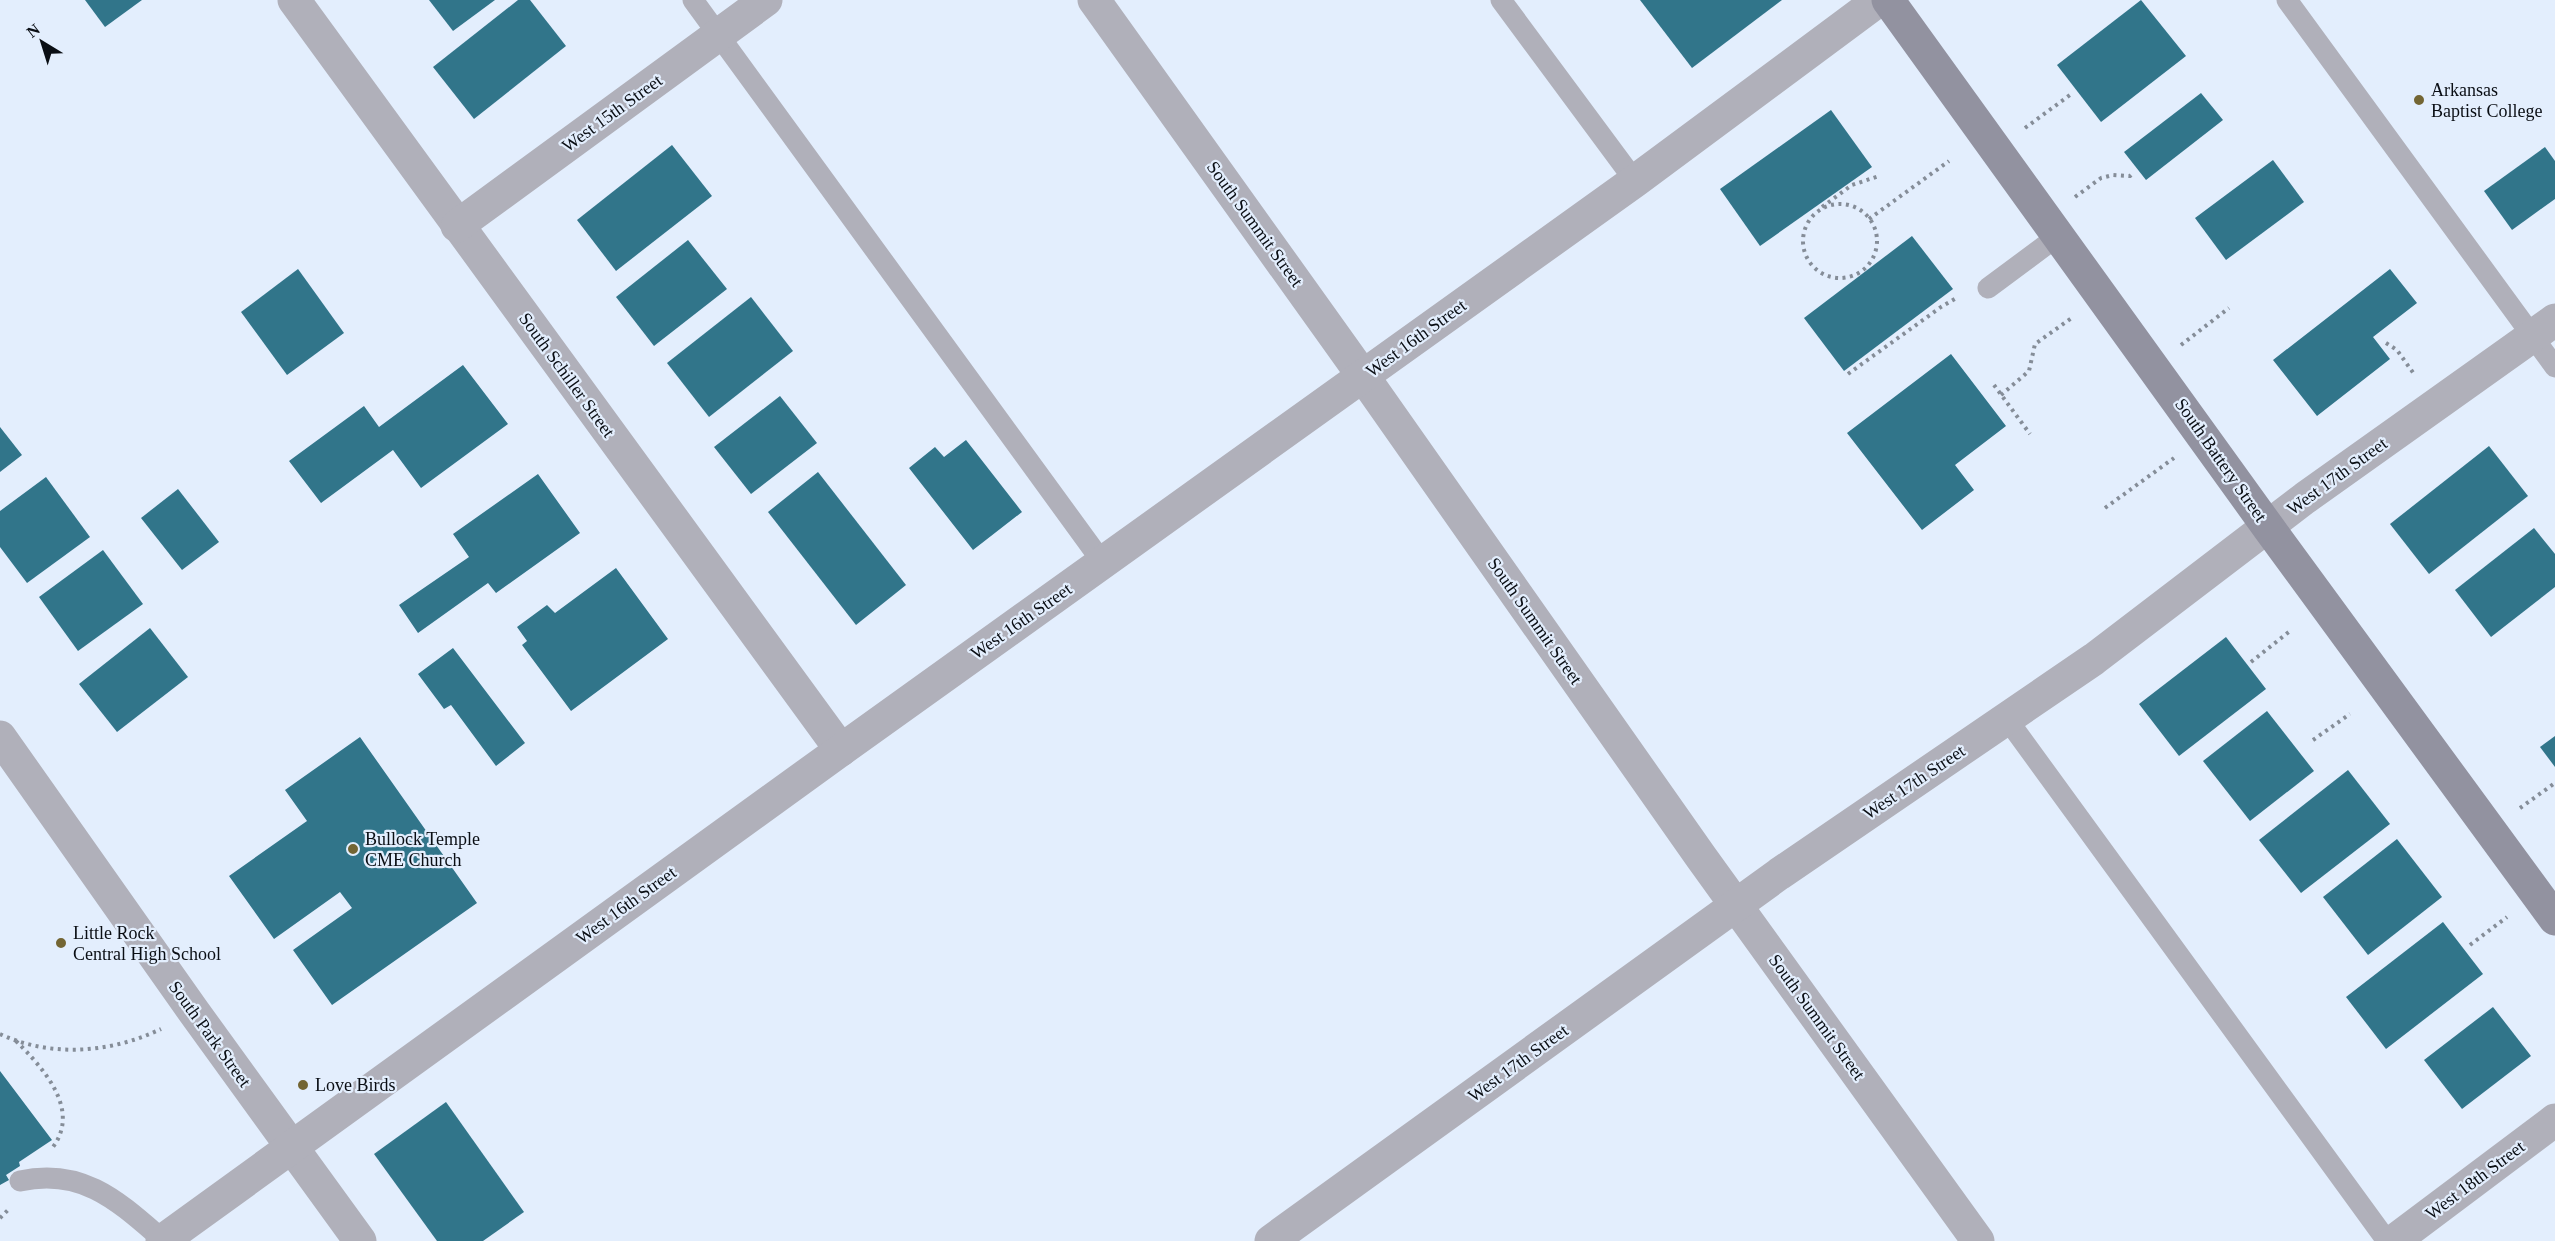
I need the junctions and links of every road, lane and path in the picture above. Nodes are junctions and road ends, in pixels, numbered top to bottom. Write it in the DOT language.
graph roads {
  1 [pos="294,0"];
  2 [pos="693,0"];
  3 [pos="766,0"];
  4 [pos="1094,0"];
  5 [pos="1501,0"];
  6 [pos="1880,0"];
  7 [pos="1888,0"];
  8 [pos="2287,0"];
  9 [pos="719,34"];
  10 [pos="2070,95"];
  11 [pos="1996,150"];
  12 [pos="1948,161"];
  13 [pos="2134,172"];
  14 [pos="1879,176"];
  15 [pos="1635,181"];
  16 [pos="1818,211"];
  17 [pos="1869,219"];
  18 [pos="458,226"];
  19 [pos="2052,227"];
  20 [pos="1988,288"];
  21 [pos="2103,296"];
  22 [pos="2229,308"];
  23 [pos="2544,328"];
  24 [pos="2386,343"];
  25 [pos="2154,366"];
  26 [pos="2555,367"];
  27 [pos="1848,374"];
  28 [pos="1363,376"];
  29 [pos="1994,386"];
  30 [pos="2001,395"];
  31 [pos="2434,405"];
  32 [pos="2030,434"];
  33 [pos="2204,436"];
  34 [pos="2105,508"];
  35 [pos="2268,527"];
  36 [pos="1103,563"];
  37 [pos="2290,631"];
  38 [pos="2251,662"];
  39 [pos="2350,714"];
  40 [pos="2007,719"];
  41 [pos="0,737"];
  42 [pos="2313,740"];
  43 [pos="841,750"];
  44 [pos="2555,783"];
  45 [pos="2490,830"];
  46 [pos="1736,905"];
  47 [pos="2546,907"];
  48 [pos="2470,945"];
  49 [pos="194,1012"];
  50 [pos="0,1034"];
  51 [pos="15,1041"];
  52 [pos="2555,1120"];
  53 [pos="292,1146"];
  54 [pos="28,1180"];
  55 [pos="163,1240"];
  56 [pos="360,1241"];
  57 [pos="1271,1241"];
  58 [pos="1978,1241"];
  59 [pos="2387,1241"];
  60 [pos="2394,1241"];
  1 -- 18 [label="street, South Schiller Street"];
  2 -- 9 [label="lane"];
  3 -- 9 [label="street, West 15th Street"];
  4 -- 28 [label="street, South Summit Street"];
  5 -- 15 [label="lane"];
  6 -- 15 [label="street, West 16th Street"];
  7 -- 11 [label="street, South Battery Street"];
  8 -- 23 [label="lane"];
  9 -- 18 [label="street, West 15th Street"];
  9 -- 36 [label="lane"];
  10 -- 11 [label="path"];
  11 -- 19 [label="street, South Battery Street"];
  12 -- 17 [label="path"];
  13 -- 19 [label="path"];
  14 -- 16 [label="path"];
  15 -- 28 [label="street, West 16th Street"];
  16 -- 17 [label="path"];
  16 -- 17 [label="path"];
  18 -- 43 [label="street, South Schiller Street"];
  19 -- 20 [label="lane"];
  19 -- 21 [label="street, South Battery Street"];
  20 -- 27 [label="path"];
  21 -- 25 [label="street, South Battery Street"];
  21 -- 30 [label="path"];
  22 -- 25 [label="path"];
  23 -- 26 [label="lane"];
  23 -- 31 [label="street, West 17th Street"];
  24 -- 31 [label="path"];
  25 -- 33 [label="street, South Battery Street"];
  28 -- 36 [label="street, West 16th Street"];
  28 -- 46 [label="street, South Summit Street"];
  29 -- 30 [label="path"];
  30 -- 32 [label="path"];
  31 -- 35 [label="street, West 17th Street"];
  33 -- 34 [label="path"];
  33 -- 35 [label="street, South Battery Street"];
  35 -- 40 [label="street, West 17th Street"];
  35 -- 45 [label="street, South Battery Street"];
  36 -- 43 [label="street, West 16th Street"];
  37 -- 38 [label="path"];
  39 -- 42 [label="path"];
  40 -- 46 [label="street, West 17th Street"];
  40 -- 59 [label="lane"];
  41 -- 49 [label="street, South Park Street"];
  43 -- 53 [label="street, West 16th Street"];
  44 -- 45 [label="path"];
  45 -- 47 [label="street, South Battery Street"];
  46 -- 57 [label="street, West 17th Street"];
  46 -- 58 [label="street, South Summit Street"];
  47 -- 48 [label="path"];
  49 -- 51 [label="path"];
  49 -- 53 [label="street, South Park Street"];
  50 -- 51 [label="path"];
  51 -- 54 [label="path"];
  52 -- 60 [label="street, West 18th Street"];
  53 -- 55 [label="street, West 16th Street"];
  53 -- 56 [label="street, South Park Street"];
  54 -- 55 [label="lane"];
}
